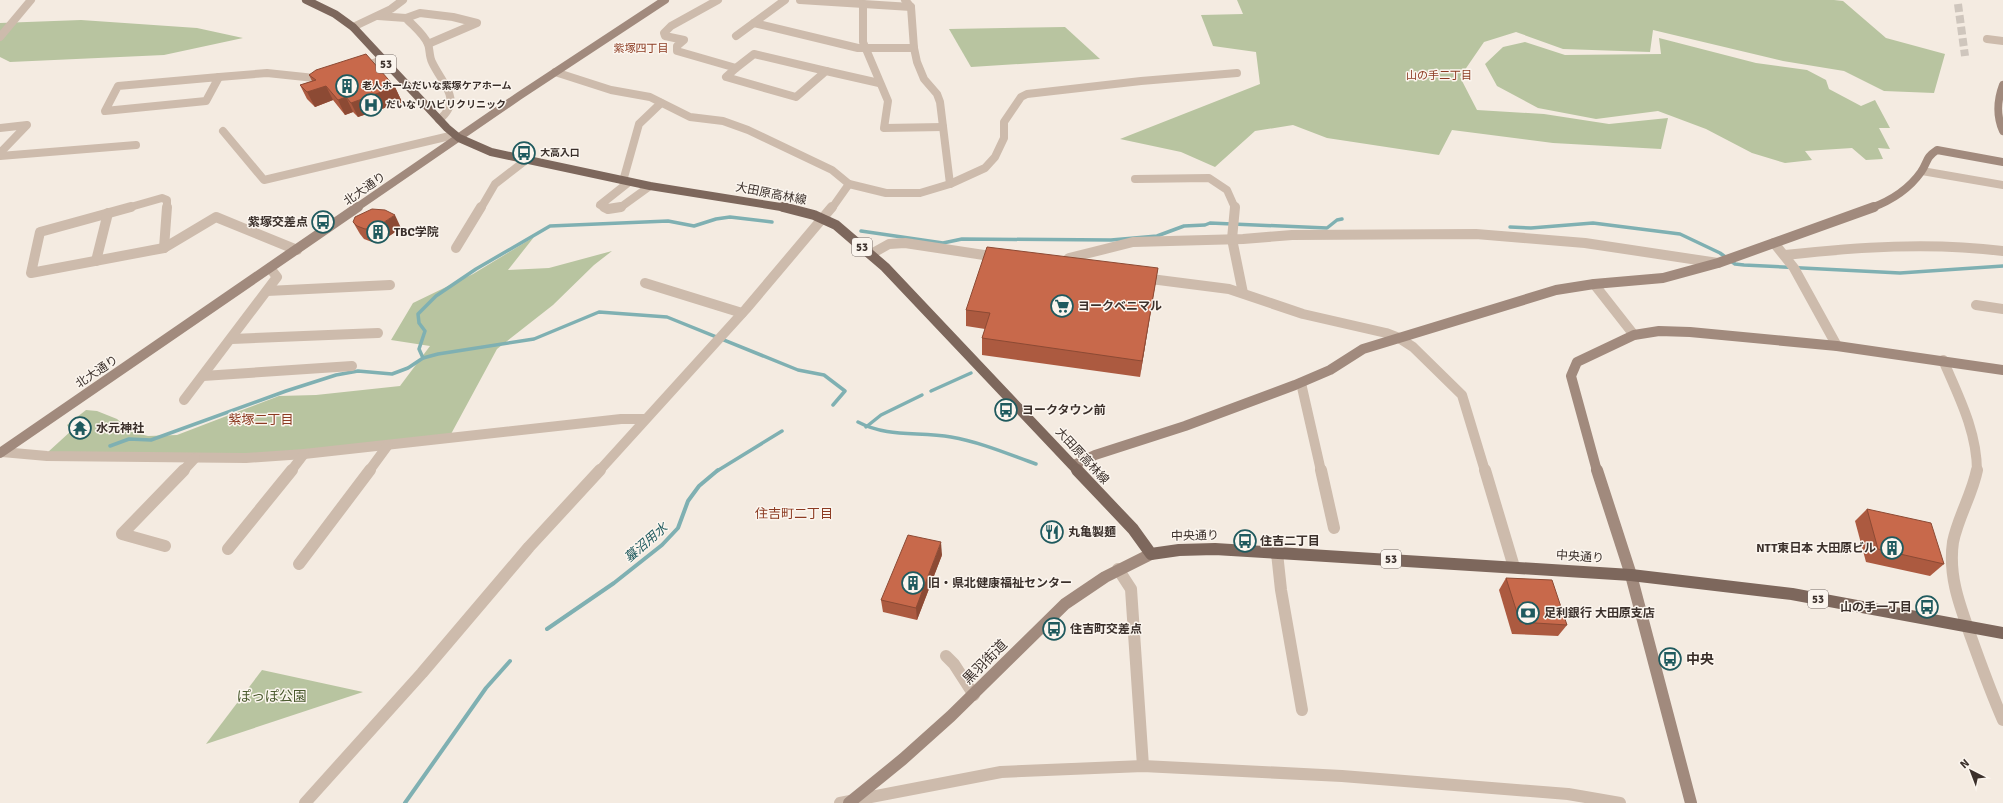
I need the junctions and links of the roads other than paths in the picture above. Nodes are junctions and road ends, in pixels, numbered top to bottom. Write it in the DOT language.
graph roads {
  1 [pos="31,0"];
  2 [pos="306,0"];
  3 [pos="403,0"];
  4 [pos="665,0"];
  5 [pos="718,0"];
  6 [pos="785,0"];
  7 [pos="800,0"];
  8 [pos="905,0"];
  9 [pos="864,4"];
  10 [pos="910,7"];
  11 [pos="378,16"];
  12 [pos="406,18"];
  13 [pos="754,23"];
  14 [pos="353,27"];
  15 [pos="736,36"];
  16 [pos="0,37"];
  17 [pos="1987,39"];
  18 [pos="2003,41"];
  19 [pos="428,44"];
  20 [pos="865,48"];
  21 [pos="914,48"];
  22 [pos="382,60"];
  23 [pos="736,68"];
  24 [pos="352,70"];
  25 [pos="826,71"];
  26 [pos="555,72"];
  27 [pos="1237,73"];
  28 [pos="219,77"];
  29 [pos="329,77"];
  30 [pos="879,83"];
  31 [pos="2003,85"];
  32 [pos="662,103"];
  33 [pos="439,120"];
  34 [pos="0,128"];
  35 [pos="943,128"];
  36 [pos="223,130"];
  37 [pos="2003,131"];
  38 [pos="457,136"];
  39 [pos="136,145"];
  40 [pos="0,153"];
  41 [pos="0,156"];
  42 [pos="526,160"];
  43 [pos="2003,162"];
  44 [pos="1922,171"];
  45 [pos="1135,179"];
  46 [pos="626,181"];
  47 [pos="849,184"];
  48 [pos="950,184"];
  49 [pos="2003,185"];
  50 [pos="650,186"];
  51 [pos="108,213"];
  52 [pos="824,218"];
  53 [pos="1232,239"];
  54 [pos="1774,243"];
  55 [pos="164,248"];
  56 [pos="456,248"];
  57 [pos="297,250"];
  58 [pos="2003,251"];
  59 [pos="871,254"];
  60 [pos="1786,255"];
  61 [pos="1006,258"];
  62 [pos="96,261"];
  63 [pos="1718,263"];
  64 [pos="270,268"];
  65 [pos="1075,268"];
  66 [pos="1135,277"];
  67 [pos="645,283"];
  68 [pos="1594,284"];
  69 [pos="390,286"];
  70 [pos="267,291"];
  71 [pos="1243,293"];
  72 [pos="1976,306"];
  73 [pos="2003,309"];
  74 [pos="742,313"];
  75 [pos="378,333"];
  76 [pos="1634,335"];
  77 [pos="1399,338"];
  78 [pos="232,339"];
  79 [pos="1837,346"];
  80 [pos="1943,360"];
  81 [pos="352,366"];
  82 [pos="2003,370"];
  83 [pos="203,376"];
  84 [pos="1301,383"];
  85 [pos="184,400"];
  86 [pos="645,419"];
  87 [pos="388,445"];
  88 [pos="1,453"];
  89 [pos="304,454"];
  90 [pos="195,458"];
  91 [pos="1074,465"];
  92 [pos="1334,528"];
  93 [pos="165,546"];
  94 [pos="228,549"];
  95 [pos="1277,553"];
  96 [pos="1151,554"];
  97 [pos="299,564"];
  98 [pos="1514,567"];
  99 [pos="1118,570"];
  100 [pos="1631,575"];
  101 [pos="1965,626"];
  102 [pos="2003,633"];
  103 [pos="946,656"];
  104 [pos="974,695"];
  105 [pos="1302,710"];
  106 [pos="2003,720"];
  107 [pos="1143,766"];
  108 [pos="305,803"];
  109 [pos="847,803"];
  110 [pos="1620,803"];
  111 [pos="1691,803"];
  1 -- 16 [label="street"];
  2 -- 14 [label="main road, 大田原高林線 / 53"];
  3 -- 11 [label="street"];
  4 -- 26 [label="street, 北大通り"];
  5 -- 23 [label="street"];
  6 -- 13 [label="street"];
  7 -- 9 [label="street"];
  8 -- 10 [label="street"];
  9 -- 10 [label="street"];
  9 -- 20 [label="street"];
  10 -- 21 [label="street"];
  11 -- 12 [label="street"];
  11 -- 14 [label="street"];
  12 -- 19 [label="street"];
  12 -- 19 [label="street"];
  13 -- 15 [label="street"];
  13 -- 20 [label="street"];
  14 -- 22 [label="main road, 大田原高林線 / 53"];
  17 -- 18 [label="street"];
  19 -- 33 [label="street"];
  20 -- 21 [label="street"];
  20 -- 30 [label="street"];
  21 -- 35 [label="street"];
  22 -- 24 [label="street"];
  22 -- 33 [label="main road, 大田原高林線 / 53"];
  23 -- 25 [label="street"];
  23 -- 25 [label="street"];
  25 -- 30 [label="street"];
  26 -- 32 [label="street"];
  26 -- 38 [label="street, 北大通り"];
  27 -- 48 [label="street"];
  28 -- 28 [label="street"];
  28 -- 29 [label="street"];
  30 -- 35 [label="street"];
  31 -- 37 [label="street"];
  32 -- 46 [label="street"];
  32 -- 47 [label="street"];
  33 -- 38 [label="main road, 大田原高林線 / 53"];
  34 -- 40 [label="street"];
  35 -- 48 [label="street"];
  36 -- 38 [label="street"];
  38 -- 42 [label="main road, 大田原高林線 / 53"];
  38 -- 57 [label="street, 北大通り"];
  39 -- 41 [label="street"];
  42 -- 46 [label="main road, 大田原高林線 / 53"];
  42 -- 56 [label="street"];
  43 -- 44 [label="street"];
  44 -- 49 [label="street"];
  44 -- 54 [label="street"];
  45 -- 53 [label="street"];
  46 -- 50 [label="main road, 大田原高林線 / 53"];
  46 -- 50 [label="street"];
  47 -- 48 [label="street"];
  47 -- 52 [label="street"];
  50 -- 52 [label="main road, 大田原高林線 / 53"];
  51 -- 55 [label="street"];
  51 -- 62 [label="street"];
  51 -- 62 [label="street"];
  52 -- 59 [label="main road, 大田原高林線 / 53"];
  52 -- 74 [label="street"];
  53 -- 63 [label="street"];
  53 -- 65 [label="street"];
  53 -- 71 [label="street"];
  54 -- 60 [label="street"];
  54 -- 63 [label="street"];
  55 -- 57 [label="street"];
  55 -- 62 [label="street"];
  57 -- 64 [label="street, 北大通り"];
  58 -- 60 [label="street"];
  59 -- 61 [label="street"];
  59 -- 91 [label="main road, 大田原高林線 / 53"];
  60 -- 79 [label="street"];
  63 -- 68 [label="street"];
  64 -- 70 [label="street"];
  64 -- 88 [label="street, 北大通り"];
  66 -- 71 [label="street"];
  67 -- 74 [label="street"];
  68 -- 76 [label="street"];
  68 -- 77 [label="street"];
  69 -- 70 [label="street"];
  70 -- 78 [label="street"];
  71 -- 77 [label="street"];
  72 -- 73 [label="street"];
  74 -- 86 [label="street"];
  75 -- 78 [label="street"];
  76 -- 79 [label="street"];
  76 -- 100 [label="street"];
  77 -- 84 [label="street"];
  77 -- 98 [label="street"];
  78 -- 83 [label="street"];
  79 -- 80 [label="street"];
  80 -- 82 [label="street"];
  80 -- 101 [label="street"];
  81 -- 83 [label="street"];
  83 -- 85 [label="street"];
  84 -- 91 [label="street"];
  84 -- 92 [label="street"];
  86 -- 87 [label="street"];
  86 -- 108 [label="street"];
  87 -- 89 [label="street"];
  87 -- 97 [label="street"];
  88 -- 90 [label="street"];
  89 -- 90 [label="street"];
  89 -- 94 [label="street"];
  90 -- 93 [label="street"];
  91 -- 96 [label="main road, 大田原高林線 / 53"];
  95 -- 96 [label="main road, 中央通り / 53"];
  95 -- 98 [label="main road, 中央通り / 53"];
  95 -- 105 [label="street"];
  96 -- 99 [label="street, 黒羽街道"];
  98 -- 100 [label="main road, 中央通り / 53"];
  99 -- 104 [label="street, 黒羽街道"];
  99 -- 107 [label="street"];
  100 -- 101 [label="main road, 中央通り / 53"];
  100 -- 111 [label="street"];
  101 -- 102 [label="main road, 中央通り / 53"];
  101 -- 106 [label="street"];
  103 -- 104 [label="street"];
  104 -- 109 [label="street, 黒羽街道"];
  107 -- 109 [label="street"];
  107 -- 110 [label="street"];
}
